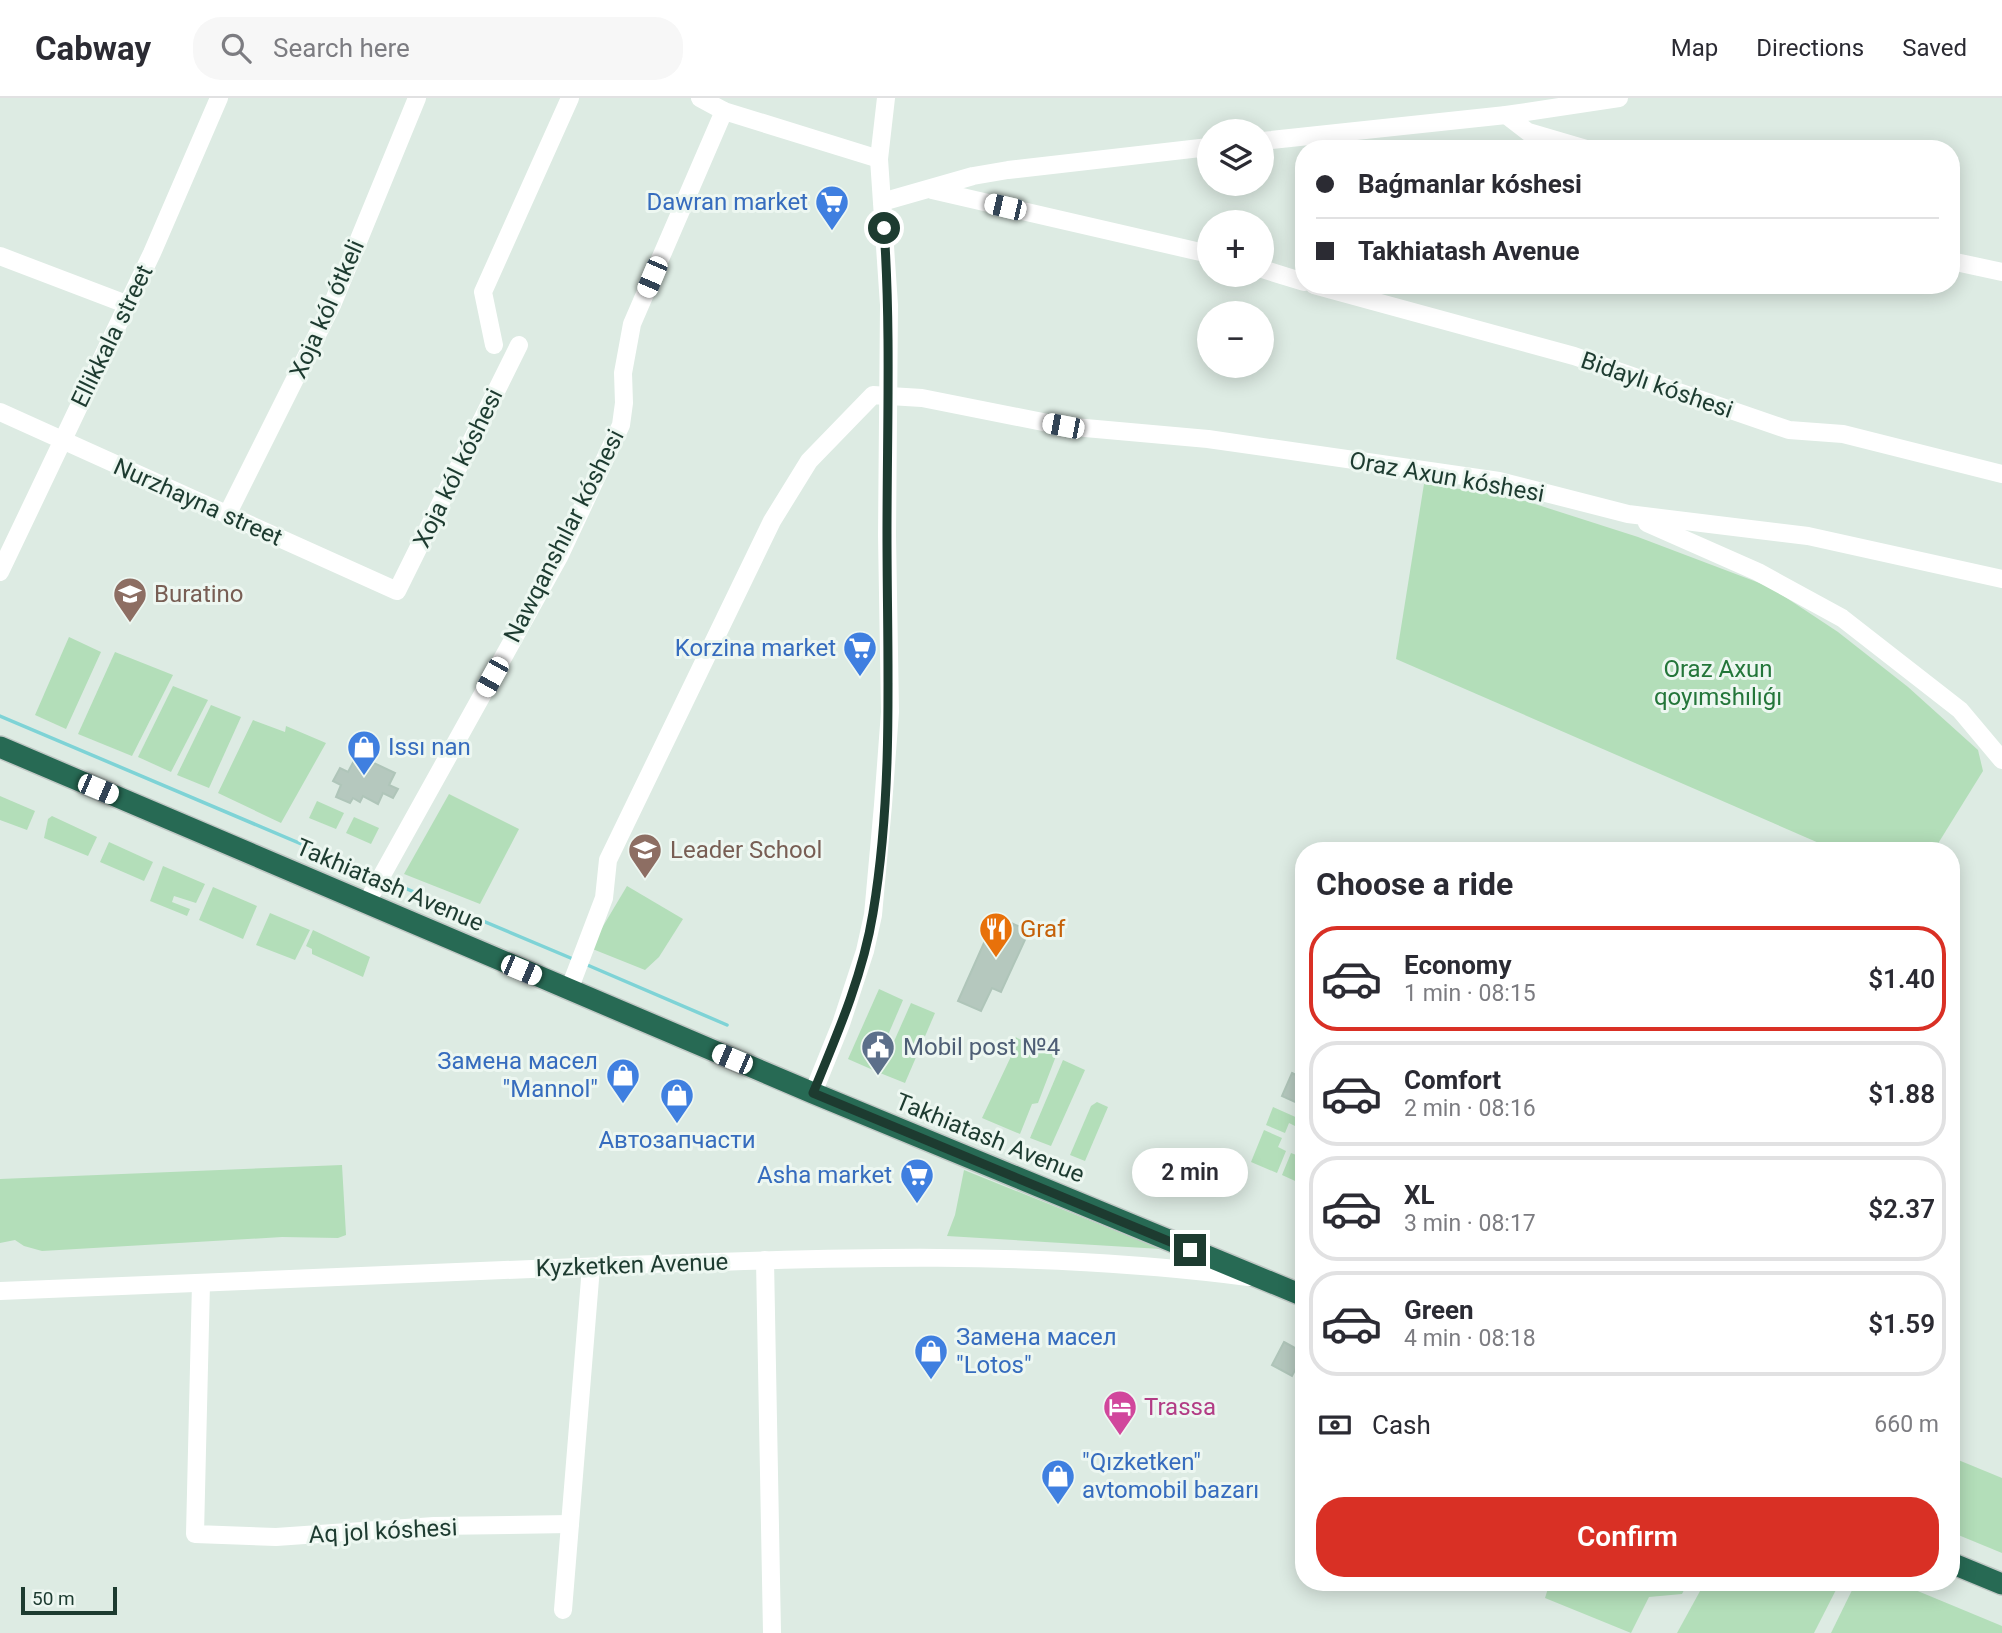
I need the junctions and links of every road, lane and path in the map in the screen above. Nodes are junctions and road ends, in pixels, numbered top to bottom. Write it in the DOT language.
graph roads {
  1 [pos="219,98"];
  2 [pos="417,98"];
  3 [pos="570,98"];
  4 [pos="700,98"];
  5 [pos="886,98"];
  6 [pos="1619,98"];
  7 [pos="724,111"];
  8 [pos="1506,115"];
  9 [pos="1274,140"];
  10 [pos="1555,140"];
  11 [pos="1197,148"];
  12 [pos="879,159"];
  13 [pos="929,189"];
  14 [pos="882,202"];
  15 [pos="1197,251"];
  16 [pos="0,257"];
  17 [pos="1960,263"];
  18 [pos="2002,272"];
  19 [pos="1274,273"];
  20 [pos="1295,279"];
  21 [pos="1347,294"];
  22 [pos="126,304"];
  23 [pos="494,345"];
  24 [pos="519,345"];
  25 [pos="888,397"];
  26 [pos="0,412"];
  27 [pos="61,440"];
  28 [pos="2002,474"];
  29 [pos="1628,514"];
  30 [pos="227,515"];
  31 [pos="0,572"];
  32 [pos="2002,579"];
  33 [pos="397,591"];
  34 [pos="0,747"];
  35 [pos="2002,760"];
  36 [pos="366,904"];
  37 [pos="569,990"];
  38 [pos="813,1093"];
  39 [pos="765,1260"];
  40 [pos="591,1267"];
  41 [pos="1264,1280"];
  42 [pos="201,1283"];
  43 [pos="0,1291"];
  44 [pos="1295,1292"];
  45 [pos="570,1524"];
  46 [pos="1960,1567"];
  47 [pos="2002,1584"];
  48 [pos="563,1610"];
  49 [pos="772,1633"];
  1 -- 22 [label="street, Ellikkala street"];
  2 -- 30 [label="street, Xoja kól ótkeli"];
  3 -- 23 [label="street"];
  4 -- 7 [label="street"];
  5 -- 12 [label="street"];
  6 -- 8 [label="street"];
  7 -- 12 [label="street"];
  7 -- 36 [label="street, Nawqanshılar kóshesi"];
  8 -- 9 [label="street"];
  8 -- 10 [label="street"];
  11 -- 13 [label="street"];
  12 -- 14 [label="street"];
  13 -- 14 [label="street"];
  13 -- 15 [label="street"];
  14 -- 25 [label="street"];
  16 -- 22 [label="street"];
  17 -- 18 [label="street"];
  19 -- 20 [label="street"];
  21 -- 28 [label="street, Bidaylı kóshesi"];
  22 -- 27 [label="street, Ellikkala street"];
  24 -- 33 [label="street, Xoja kól kóshesi"];
  25 -- 29 [label="street, Oraz Axun kóshesi"];
  25 -- 37 [label="street"];
  25 -- 38 [label="street"];
  26 -- 27 [label="street, Nurzhayna street"];
  27 -- 30 [label="street, Nurzhayna street"];
  27 -- 31 [label="street, Ellikkala street"];
  29 -- 32 [label="street, Oraz Axun kóshesi"];
  29 -- 35 [label="street"];
  30 -- 33 [label="street, Nurzhayna street"];
  34 -- 36 [label="highway, Takhiatash Avenue"];
  36 -- 37 [label="highway, Takhiatash Avenue"];
  37 -- 38 [label="highway, Takhiatash Avenue"];
  38 -- 41 [label="highway, Takhiatash Avenue"];
  39 -- 40 [label="street, Kyzketken Avenue"];
  39 -- 41 [label="street, Kyzketken Avenue"];
  39 -- 49 [label="street"];
  40 -- 42 [label="street, Kyzketken Avenue"];
  40 -- 45 [label="street"];
  41 -- 44 [label="highway, Takhiatash Avenue"];
  42 -- 43 [label="street, Kyzketken Avenue"];
  42 -- 45 [label="street, Aq jol kóshesi"];
  45 -- 48 [label="street"];
  46 -- 47 [label="highway"];
}
